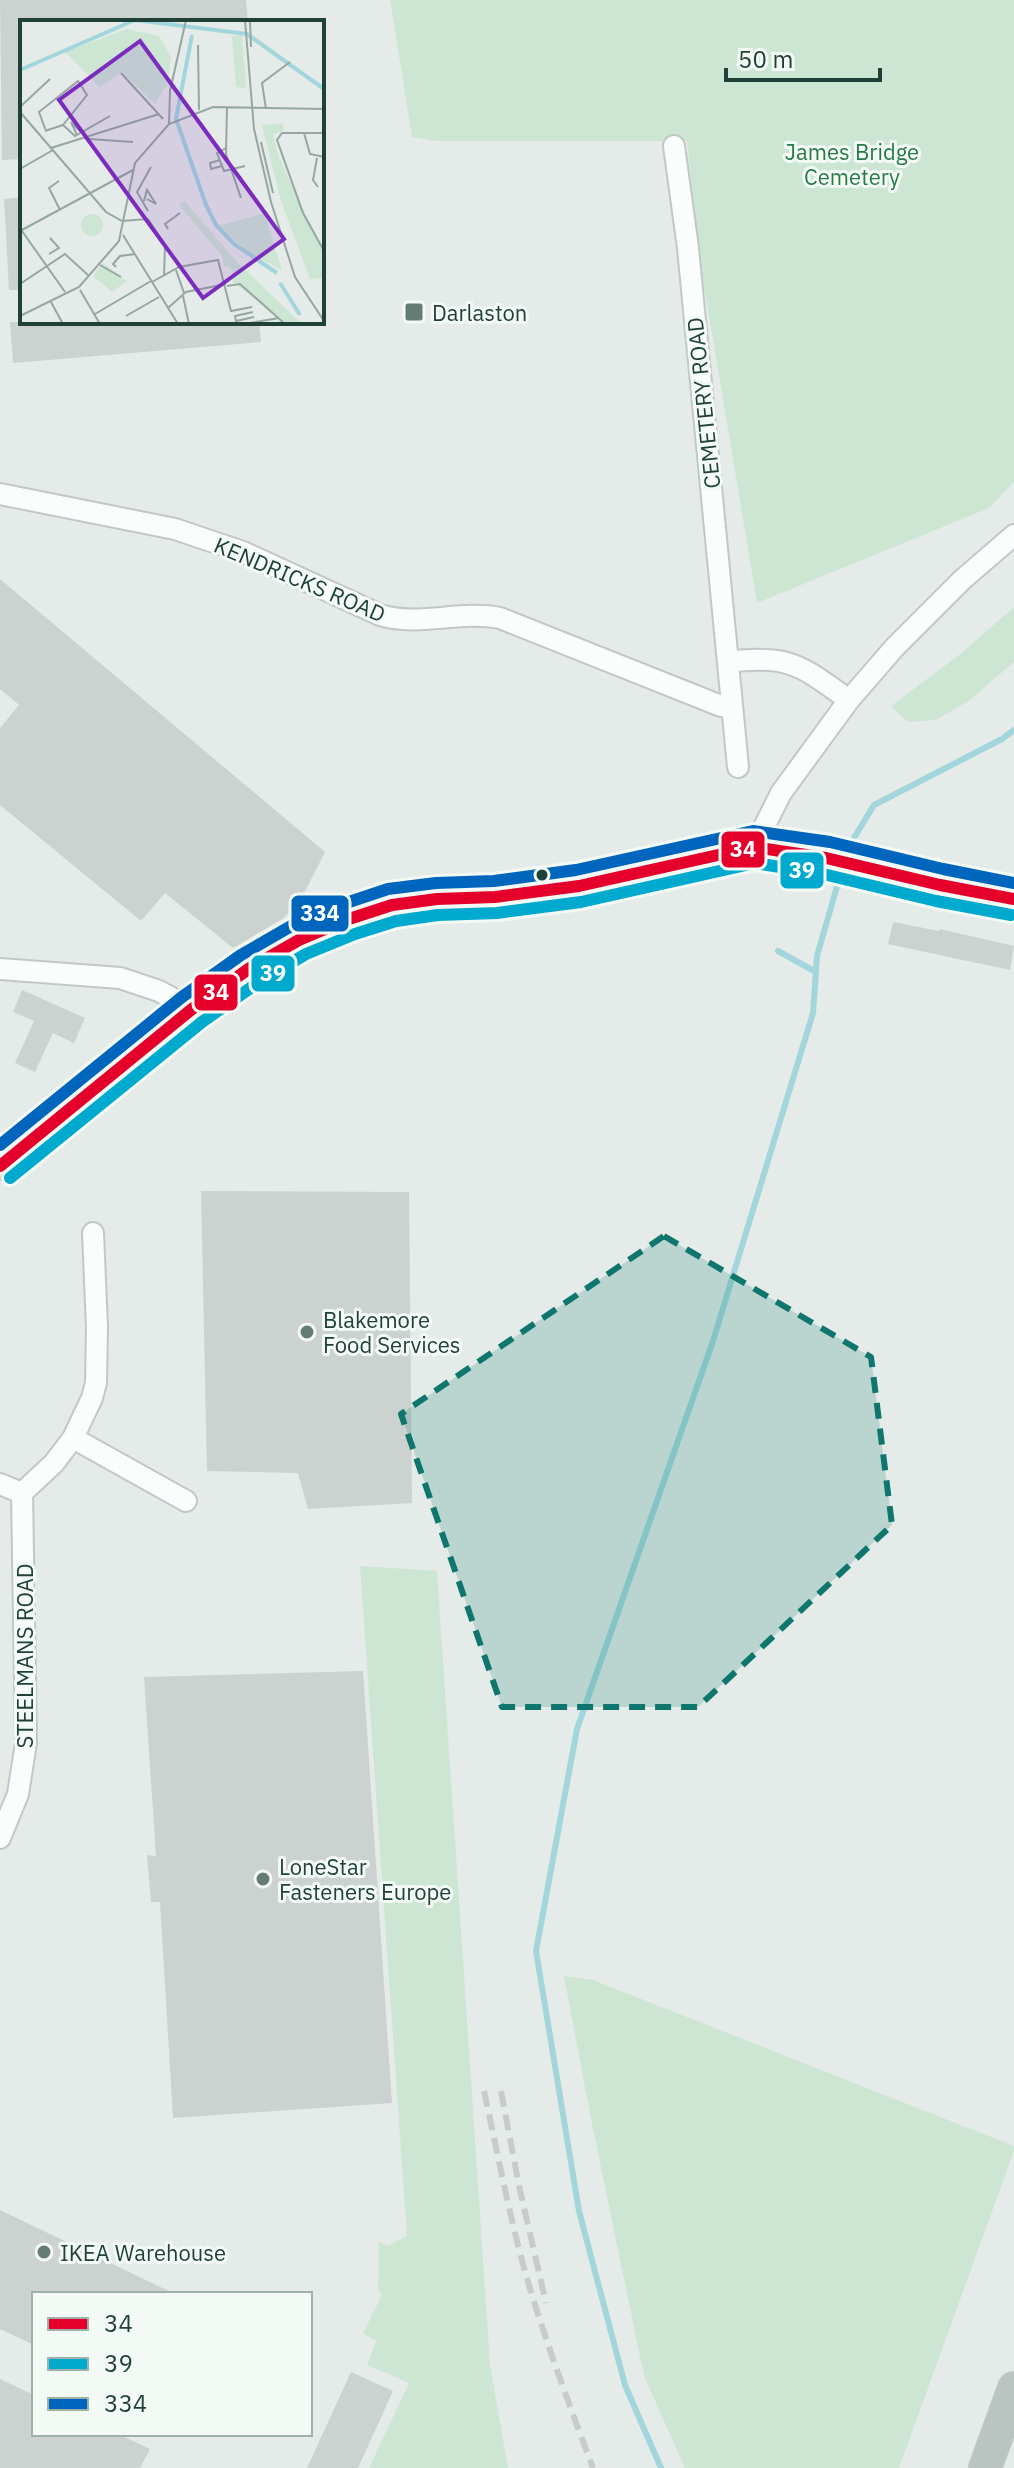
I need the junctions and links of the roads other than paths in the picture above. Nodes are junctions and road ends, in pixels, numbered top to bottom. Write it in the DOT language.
graph roads {
  1 [pos="674,146"];
  2 [pos="0,494"];
  3 [pos="1014,535"];
  4 [pos="728,662"];
  5 [pos="849,700"];
  6 [pos="731,708"];
  7 [pos="738,767"];
  8 [pos="754,847"];
  9 [pos="1014,899"];
  10 [pos="0,969"];
  11 [pos="192,1009"];
  12 [pos="0,1166"];
  13 [pos="93,1233"];
  14 [pos="73,1438"];
  15 [pos="0,1484"];
  16 [pos="22,1493"];
  17 [pos="186,1501"];
  18 [pos="0,1838"];
  19 [pos="1014,2388"];
  20 [pos="985,2468"];
  1 -- 4 [label="street, CEMETERY ROAD"];
  2 -- 6 [label="street, KENDRICKS ROAD"];
  3 -- 5 [label="street"];
  4 -- 5 [label="street"];
  4 -- 6 [label="street, CEMETERY ROAD"];
  5 -- 8 [label="street"];
  6 -- 7 [label="street, CEMETERY ROAD"];
  8 -- 9 [label="main road"];
  8 -- 11 [label="main road"];
  10 -- 11 [label="street"];
  11 -- 12 [label="main road"];
  13 -- 14 [label="street"];
  14 -- 16 [label="street"];
  14 -- 17 [label="street"];
  15 -- 16 [label="street"];
  16 -- 18 [label="street, STEELMANS ROAD"];
  19 -- 20 [label="highway"];
}
